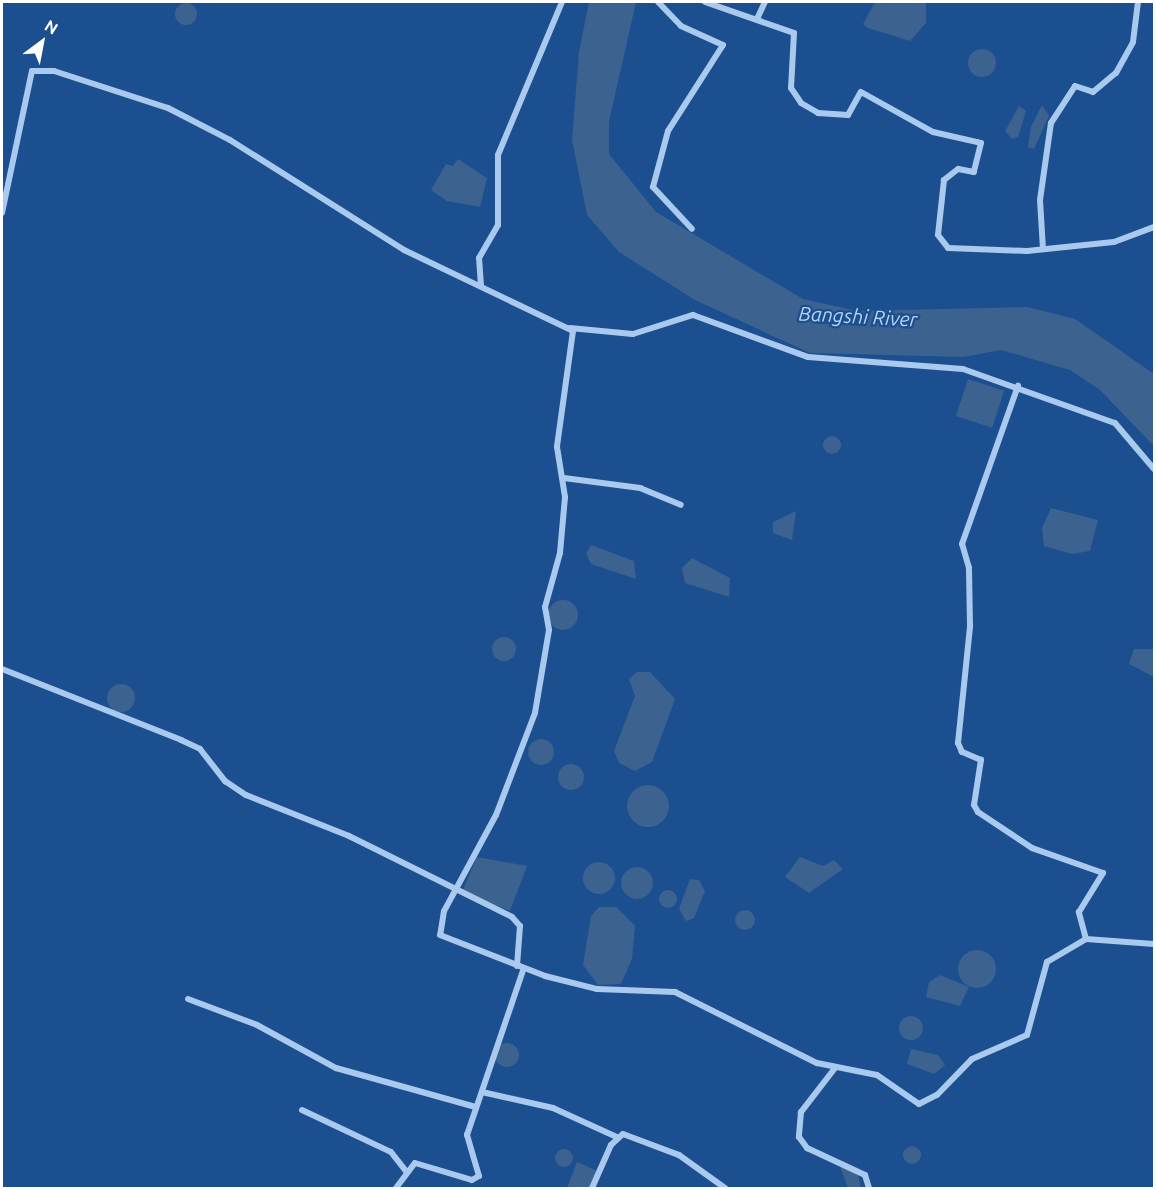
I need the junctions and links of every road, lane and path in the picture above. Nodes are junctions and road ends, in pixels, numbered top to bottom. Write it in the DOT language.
graph roads {
  1 [pos="562,2"];
  2 [pos="658,2"];
  3 [pos="705,2"];
  4 [pos="765,2"];
  5 [pos="1138,2"];
  6 [pos="757,20"];
  7 [pos="2,213"];
  8 [pos="1155,227"];
  9 [pos="692,229"];
  10 [pos="1043,249"];
  11 [pos="481,286"];
  12 [pos="570,328"];
  13 [pos="1018,386"];
  14 [pos="1155,469"];
  15 [pos="564,478"];
  16 [pos="681,505"];
  17 [pos="2,669"];
  18 [pos="454,891"];
  19 [pos="1086,939"];
  20 [pos="1155,944"];
  21 [pos="520,967"];
  22 [pos="188,999"];
  23 [pos="835,1068"];
  24 [pos="482,1092"];
  25 [pos="476,1107"];
  26 [pos="302,1110"];
  27 [pos="617,1137"];
  28 [pos="406,1171"];
  29 [pos="472,1180"];
  30 [pos="396,1188"];
  31 [pos="474,1188"];
  32 [pos="592,1188"];
  33 [pos="725,1188"];
  34 [pos="869,1188"];
  1 -- 11 [label="street"];
  2 -- 9 [label="street"];
  3 -- 6 [label="street"];
  4 -- 6 [label="street"];
  5 -- 10 [label="street"];
  6 -- 10 [label="street"];
  7 -- 11 [label="street"];
  8 -- 10 [label="street"];
  11 -- 12 [label="street"];
  12 -- 13 [label="street"];
  12 -- 15 [label="street"];
  13 -- 14 [label="street"];
  13 -- 19 [label="street"];
  15 -- 16 [label="street"];
  15 -- 18 [label="street"];
  17 -- 18 [label="street"];
  18 -- 21 [label="street"];
  18 -- 21 [label="street"];
  19 -- 20 [label="street"];
  19 -- 23 [label="street"];
  21 -- 23 [label="street"];
  21 -- 24 [label="street"];
  22 -- 25 [label="street"];
  23 -- 34 [label="street"];
  24 -- 25 [label="street"];
  24 -- 27 [label="street"];
  25 -- 29 [label="street"];
  26 -- 28 [label="street"];
  27 -- 32 [label="street"];
  27 -- 33 [label="street"];
  28 -- 29 [label="street"];
  28 -- 30 [label="street"];
  29 -- 31 [label="street"];
}
